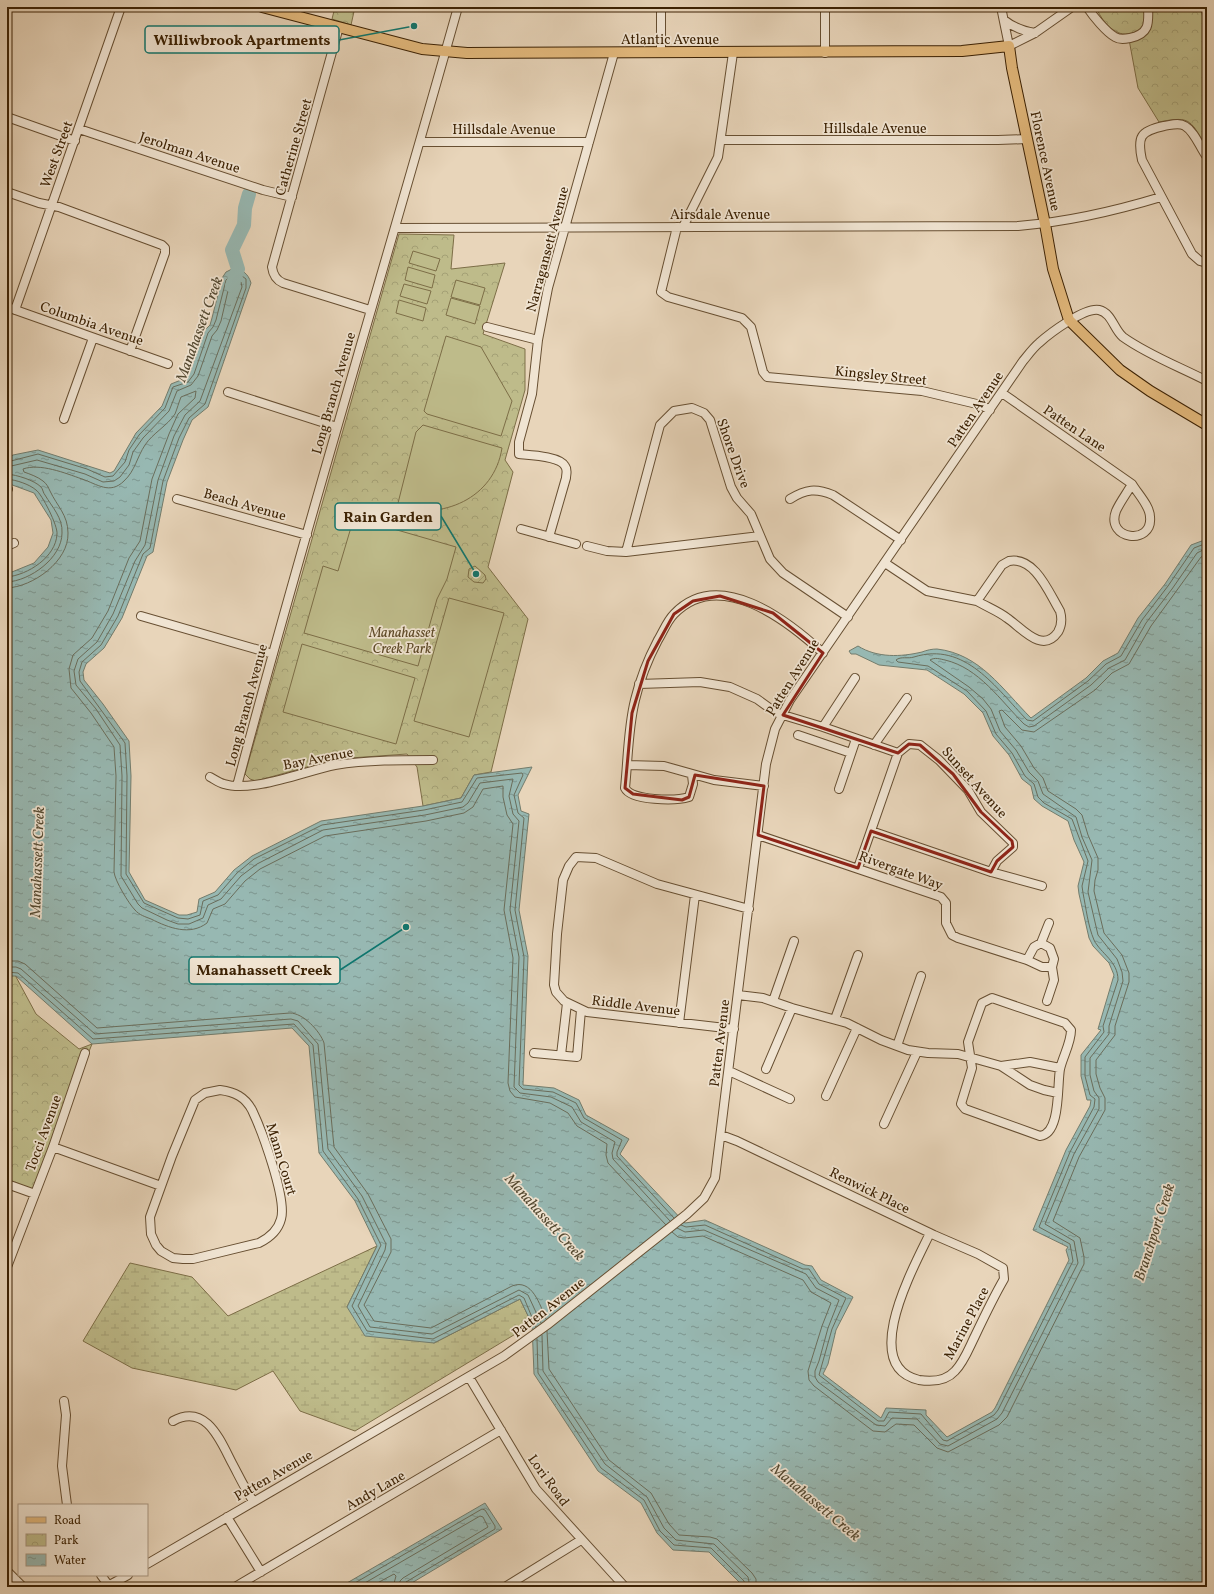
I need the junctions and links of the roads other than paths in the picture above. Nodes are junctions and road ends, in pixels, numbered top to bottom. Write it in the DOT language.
graph roads {
  1 [pos="121,7"];
  2 [pos="262,7"];
  3 [pos="458,7"];
  4 [pos="661,7"];
  5 [pos="825,7"];
  6 [pos="1001,7"];
  7 [pos="1072,7"];
  8 [pos="1087,7"];
  9 [pos="1148,7"];
  10 [pos="1004,20"];
  11 [pos="340,27"];
  12 [pos="1035,33"];
  13 [pos="1009,46"];
  14 [pos="445,52"];
  15 [pos="614,53"];
  16 [pos="661,53"];
  17 [pos="733,53"];
  18 [pos="825,53"];
  19 [pos="7,117"];
  20 [pos="79,129"];
  21 [pos="1027,139"];
  22 [pos="722,140"];
  23 [pos="74,141"];
  24 [pos="420,142"];
  25 [pos="589,142"];
  26 [pos="1207,157"];
  27 [pos="7,192"];
  28 [pos="1161,197"];
  29 [pos="292,198"];
  30 [pos="52,206"];
  31 [pos="1045,224"];
  32 [pos="565,227"];
  33 [pos="680,227"];
  34 [pos="395,228"];
  35 [pos="1207,263"];
  36 [pos="11,309"];
  37 [pos="370,310"];
  38 [pos="1070,320"];
  39 [pos="487,327"];
  40 [pos="93,338"];
  41 [pos="538,340"];
  42 [pos="130,351"];
  43 [pos="168,364"];
  44 [pos="1207,381"];
  45 [pos="228,392"];
  46 [pos="1002,393"];
  47 [pos="990,410"];
  48 [pos="64,419"];
  49 [pos="1207,425"];
  50 [pos="337,427"];
  51 [pos="1132,484"];
  52 [pos="177,499"];
  53 [pos="790,499"];
  54 [pos="520,530"];
  55 [pos="307,535"];
  56 [pos="760,536"];
  57 [pos="549,537"];
  58 [pos="901,540"];
  59 [pos="576,544"];
  60 [pos="587,546"];
  61 [pos="626,552"];
  62 [pos="885,563"];
  63 [pos="977,602"];
  64 [pos="141,616"];
  65 [pos="848,617"];
  66 [pos="823,653"];
  67 [pos="273,654"];
  68 [pos="855,678"];
  69 [pos="639,684"];
  70 [pos="907,698"];
  71 [pos="783,716"];
  72 [pos="823,727"];
  73 [pos="798,735"];
  74 [pos="856,738"];
  75 [pos="874,744"];
  76 [pos="851,753"];
  77 [pos="898,753"];
  78 [pos="433,760"];
  79 [pos="627,765"];
  80 [pos="692,775"];
  81 [pos="210,777"];
  82 [pos="237,786"];
  83 [pos="764,786"];
  84 [pos="839,789"];
  85 [pos="871,831"];
  86 [pos="758,835"];
  87 [pos="858,868"];
  88 [pos="991,872"];
  89 [pos="1042,886"];
  90 [pos="695,895"];
  91 [pos="749,910"];
  92 [pos="1049,923"];
  93 [pos="794,941"];
  94 [pos="1042,943"];
  95 [pos="858,955"];
  96 [pos="1027,960"];
  97 [pos="1052,967"];
  98 [pos="921,976"];
  99 [pos="738,994"];
  100 [pos="1047,1001"];
  101 [pos="773,1002"];
  102 [pos="567,1004"];
  103 [pos="792,1008"];
  104 [pos="581,1010"];
  105 [pos="835,1019"];
  106 [pos="679,1023"];
  107 [pos="734,1028"];
  108 [pos="857,1028"];
  109 [pos="896,1046"];
  110 [pos="917,1052"];
  111 [pos="85,1053"];
  112 [pos="534,1053"];
  113 [pos="561,1055"];
  114 [pos="970,1057"];
  115 [pos="1001,1066"];
  116 [pos="1060,1068"];
  117 [pos="766,1069"];
  118 [pos="729,1071"];
  119 [pos="1058,1093"];
  120 [pos="826,1096"];
  121 [pos="790,1099"];
  122 [pos="884,1124"];
  123 [pos="721,1135"];
  124 [pos="53,1147"];
  125 [pos="7,1184"];
  126 [pos="161,1186"];
  127 [pos="35,1194"];
  128 [pos="930,1233"];
  129 [pos="7,1268"];
  130 [pos="1004,1273"];
  131 [pos="468,1377"];
  132 [pos="64,1401"];
  133 [pos="173,1421"];
  134 [pos="501,1430"];
  135 [pos="253,1501"];
  136 [pos="67,1504"];
  137 [pos="227,1517"];
  138 [pos="581,1540"];
  139 [pos="148,1563"];
  140 [pos="7,1571"];
  141 [pos="261,1572"];
  142 [pos="102,1576"];
  143 [pos="126,1576"];
  144 [pos="108,1586"];
  145 [pos="23,1587"];
  146 [pos="235,1587"];
  147 [pos="505,1587"];
  148 [pos="625,1587"];
  1 -- 20 [label="street, West Street"];
  2 -- 11 [label="main road, Atlantic Avenue"];
  3 -- 14 [label="street, Long Branch Avenue"];
  4 -- 16 [label="street"];
  5 -- 18 [label="street"];
  6 -- 10 [label="street, Florence Avenue"];
  7 -- 12 [label="street, Atlantic Avenue"];
  8 -- 9 [label="street"];
  10 -- 12 [label="street"];
  10 -- 13 [label="street, Florence Avenue"];
  11 -- 14 [label="main road, Atlantic Avenue"];
  11 -- 29 [label="street, Catherine Street"];
  12 -- 13 [label="street, Atlantic Avenue"];
  13 -- 18 [label="main road, Atlantic Avenue"];
  13 -- 21 [label="main road, Florence Avenue"];
  14 -- 15 [label="main road, Atlantic Avenue"];
  14 -- 24 [label="street, Long Branch Avenue"];
  15 -- 16 [label="main road, Atlantic Avenue"];
  15 -- 25 [label="street, Narragansett Avenue"];
  16 -- 17 [label="main road, Atlantic Avenue"];
  17 -- 18 [label="main road, Atlantic Avenue"];
  17 -- 22 [label="street"];
  19 -- 23 [label="street"];
  20 -- 23 [label="street, West Street"];
  20 -- 29 [label="street, Jerolman Avenue"];
  21 -- 22 [label="street, Hillsdale Avenue"];
  21 -- 31 [label="main road, Florence Avenue"];
  22 -- 33 [label="street"];
  23 -- 30 [label="street, West Street"];
  24 -- 25 [label="street, Hillsdale Avenue"];
  24 -- 34 [label="street, Long Branch Avenue"];
  25 -- 32 [label="street, Narragansett Avenue"];
  26 -- 28 [label="street"];
  27 -- 30 [label="street"];
  28 -- 31 [label="street, Airsdale Avenue"];
  28 -- 35 [label="street"];
  29 -- 37 [label="street, Catherine Street"];
  30 -- 36 [label="street, West Street"];
  30 -- 42 [label="street"];
  31 -- 33 [label="street, Airsdale Avenue"];
  31 -- 38 [label="main road, Florence Avenue"];
  32 -- 33 [label="street, Airsdale Avenue"];
  32 -- 34 [label="street, Airsdale Avenue"];
  32 -- 41 [label="street, Narragansett Avenue"];
  33 -- 47 [label="street, Kingsley Street"];
  34 -- 37 [label="street, Long Branch Avenue"];
  36 -- 40 [label="street, Columbia Avenue"];
  37 -- 50 [label="street, Long Branch Avenue"];
  38 -- 44 [label="street, Patten Avenue"];
  38 -- 46 [label="street, Patten Avenue"];
  38 -- 49 [label="main road"];
  39 -- 41 [label="street"];
  40 -- 42 [label="street, Columbia Avenue"];
  40 -- 48 [label="street"];
  41 -- 57 [label="street, Narragansett Avenue"];
  42 -- 43 [label="street, Columbia Avenue"];
  45 -- 50 [label="street"];
  46 -- 47 [label="street, Patten Avenue"];
  46 -- 51 [label="street, Patten Lane"];
  47 -- 58 [label="street, Patten Avenue"];
  50 -- 55 [label="street, Long Branch Avenue"];
  51 -- 51 [label="street, Patten Lane"];
  52 -- 55 [label="street, Beach Avenue"];
  53 -- 58 [label="street"];
  54 -- 57 [label="street"];
  55 -- 67 [label="street, Long Branch Avenue"];
  56 -- 61 [label="street"];
  56 -- 61 [label="street, Shore Drive"];
  56 -- 65 [label="street, Shore Drive"];
  57 -- 59 [label="street"];
  58 -- 62 [label="street, Patten Avenue"];
  60 -- 61 [label="street"];
  62 -- 63 [label="street"];
  62 -- 65 [label="street, Patten Avenue"];
  63 -- 63 [label="street"];
  64 -- 67 [label="street"];
  65 -- 66 [label="street, Patten Avenue"];
  66 -- 69 [label="street"];
  66 -- 71 [label="street, Patten Avenue"];
  67 -- 82 [label="street, Long Branch Avenue"];
  68 -- 72 [label="street"];
  69 -- 71 [label="street"];
  69 -- 79 [label="street"];
  70 -- 75 [label="street"];
  71 -- 72 [label="street"];
  71 -- 83 [label="street, Patten Avenue"];
  72 -- 74 [label="street"];
  73 -- 76 [label="street"];
  74 -- 75 [label="street"];
  74 -- 76 [label="street"];
  75 -- 77 [label="street"];
  76 -- 84 [label="street"];
  77 -- 85 [label="street"];
  77 -- 88 [label="street, Sunset Avenue"];
  78 -- 82 [label="street, Bay Avenue"];
  79 -- 80 [label="street"];
  79 -- 80 [label="street"];
  80 -- 83 [label="street"];
  81 -- 82 [label="street, Bay Avenue"];
  83 -- 86 [label="street, Patten Avenue"];
  85 -- 87 [label="street"];
  85 -- 88 [label="street"];
  86 -- 87 [label="street, Rivergate Way"];
  86 -- 91 [label="street, Patten Avenue"];
  87 -- 96 [label="street, Rivergate Way"];
  88 -- 89 [label="street"];
  90 -- 91 [label="street"];
  90 -- 102 [label="street"];
  90 -- 106 [label="street"];
  91 -- 99 [label="street, Patten Avenue"];
  92 -- 94 [label="street"];
  93 -- 101 [label="street"];
  94 -- 96 [label="street"];
  94 -- 97 [label="street"];
  95 -- 105 [label="street"];
  96 -- 97 [label="street, Rivergate Way"];
  97 -- 100 [label="street"];
  98 -- 109 [label="street"];
  99 -- 101 [label="street"];
  99 -- 107 [label="street, Patten Avenue"];
  101 -- 103 [label="street"];
  102 -- 104 [label="street, Riddle Avenue"];
  102 -- 113 [label="street"];
  103 -- 105 [label="street"];
  103 -- 117 [label="street"];
  104 -- 106 [label="street, Riddle Avenue"];
  104 -- 113 [label="street"];
  105 -- 108 [label="street"];
  106 -- 107 [label="street, Riddle Avenue"];
  107 -- 118 [label="street, Patten Avenue"];
  108 -- 109 [label="street"];
  108 -- 120 [label="street"];
  109 -- 110 [label="street"];
  110 -- 114 [label="street"];
  110 -- 122 [label="street"];
  111 -- 124 [label="street, Tocci Avenue"];
  112 -- 113 [label="street"];
  114 -- 115 [label="street"];
  114 -- 116 [label="street"];
  114 -- 119 [label="street"];
  115 -- 116 [label="street"];
  115 -- 119 [label="street"];
  116 -- 119 [label="street"];
  118 -- 121 [label="street"];
  118 -- 123 [label="street, Patten Avenue"];
  123 -- 128 [label="street, Renwick Place"];
  123 -- 131 [label="street, Patten Avenue"];
  124 -- 126 [label="street"];
  124 -- 127 [label="street, Tocci Avenue"];
  125 -- 127 [label="street"];
  126 -- 126 [label="street, Mann Court"];
  127 -- 129 [label="street, Tocci Avenue"];
  128 -- 130 [label="street, Renwick Place"];
  128 -- 130 [label="street, Marine Place"];
  131 -- 134 [label="street, Lori Road"];
  131 -- 135 [label="street, Patten Avenue"];
  132 -- 136 [label="street"];
  133 -- 135 [label="street"];
  134 -- 138 [label="street, Lori Road"];
  134 -- 141 [label="street, Andy Lane"];
  135 -- 137 [label="street, Patten Avenue"];
  137 -- 139 [label="street, Patten Avenue"];
  137 -- 141 [label="street"];
  138 -- 147 [label="street"];
  138 -- 148 [label="street, Lori Road"];
  140 -- 145 [label="street"];
  141 -- 146 [label="street, Andy Lane"];
  142 -- 144 [label="street"];
  143 -- 144 [label="street"];
}
